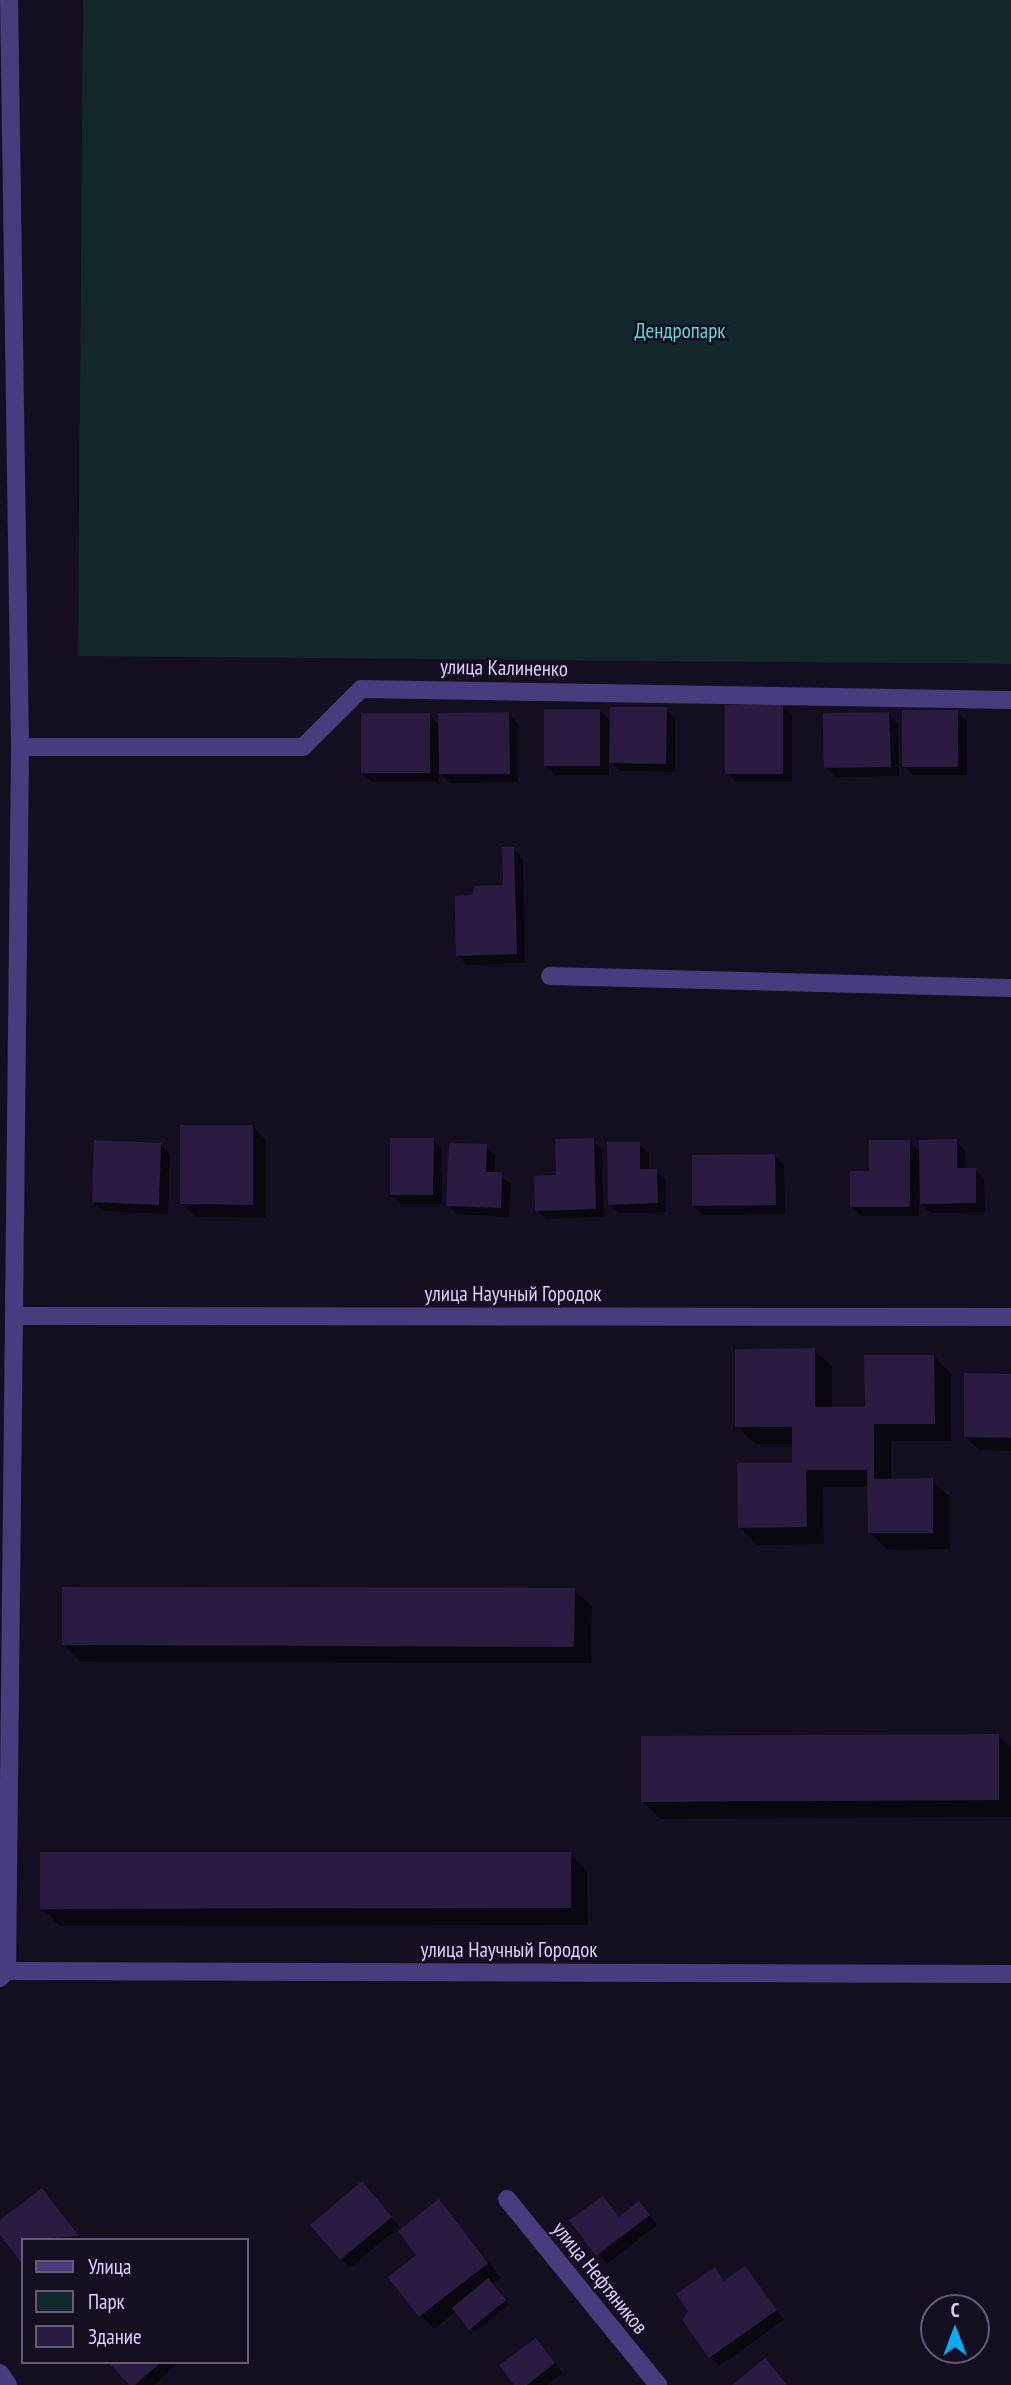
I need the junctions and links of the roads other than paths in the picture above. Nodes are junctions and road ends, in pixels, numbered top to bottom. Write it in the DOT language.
graph roads {
  1 [pos="9,0"];
  2 [pos="1011,699"];
  3 [pos="20,747"];
  4 [pos="550,976"];
  5 [pos="1011,988"];
  6 [pos="14,1316"];
  7 [pos="1011,1317"];
  8 [pos="4,1974"];
  9 [pos="1011,1974"];
  10 [pos="507,2199"];
  11 [pos="0,2373"];
  12 [pos="8,2385"];
  13 [pos="658,2385"];
  1 -- 3 [label="street"];
  2 -- 3 [label="street, улица Калиненко"];
  3 -- 6 [label="street"];
  4 -- 5 [label="street"];
  6 -- 7 [label="street, улица Научный Городок"];
  6 -- 8 [label="street"];
  8 -- 9 [label="street, улица Научный Городок"];
  10 -- 13 [label="street, улица Нефтяников"];
  11 -- 12 [label="street"];
}
